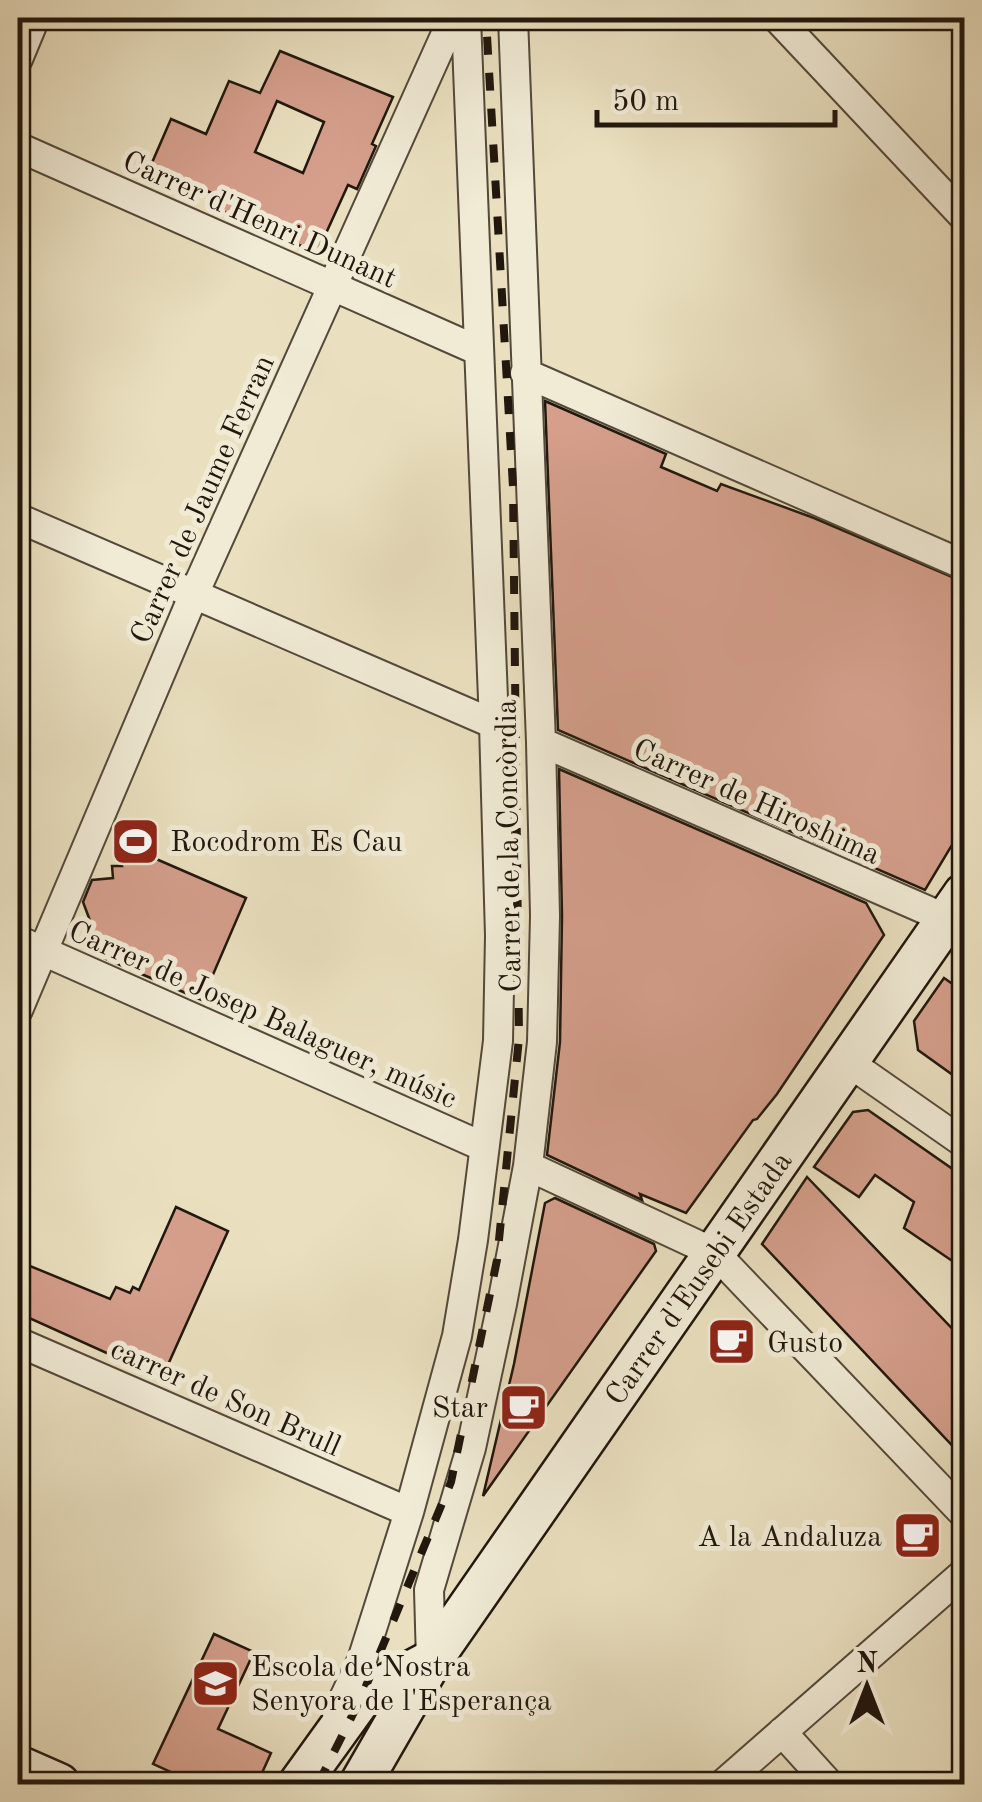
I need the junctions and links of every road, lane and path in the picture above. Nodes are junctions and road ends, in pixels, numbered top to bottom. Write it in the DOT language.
graph roads {
  1 [pos="35,18"];
  2 [pos="453,18"];
  3 [pos="466,18"];
  4 [pos="512,18"];
  5 [pos="777,18"];
  6 [pos="18,58"];
  7 [pos="18,147"];
  8 [pos="964,216"];
  9 [pos="332,286"];
  10 [pos="477,350"];
  11 [pos="525,373"];
  12 [pos="18,518"];
  13 [pos="964,566"];
  14 [pos="194,594"];
  15 [pos="494,724"];
  16 [pos="541,742"];
  17 [pos="956,907"];
  18 [pos="29,946"];
  19 [pos="18,1010"];
  20 [pos="848,1062"];
  21 [pos="964,1143"];
  22 [pos="484,1147"];
  23 [pos="528,1166"];
  24 [pos="715,1252"];
  25 [pos="18,1342"];
  26 [pos="409,1512"];
  27 [pos="964,1514"];
  28 [pos="964,1574"];
  29 [pos="431,1661"];
  30 [pos="782,1732"];
  31 [pos="18,1766"];
  32 [pos="308,1771"];
  33 [pos="59,1784"];
  34 [pos="360,1784"];
  35 [pos="723,1784"];
  36 [pos="829,1784"];
  1 -- 6 [label="street"];
  2 -- 9 [label="street, Carrer de Jaume Ferran"];
  3 -- 10 [label="street, Carrer de la Concòrdia"];
  4 -- 11 [label="street, Carrer de la Concòrdia"];
  5 -- 8 [label="street"];
  7 -- 9 [label="street, Carrer d'Henri Dunant"];
  9 -- 10 [label="street, Carrer d'Henri Dunant"];
  9 -- 14 [label="street, Carrer de Jaume Ferran"];
  10 -- 15 [label="street, Carrer de la Concòrdia"];
  11 -- 13 [label="street"];
  11 -- 16 [label="street, Carrer de la Concòrdia"];
  12 -- 14 [label="street"];
  14 -- 15 [label="street"];
  14 -- 18 [label="street, Carrer de Jaume Ferran"];
  15 -- 22 [label="street, Carrer de la Concòrdia"];
  16 -- 17 [label="street, Carrer de Hiroshima"];
  16 -- 23 [label="street, Carrer de la Concòrdia"];
  17 -- 20 [label="main road, Carrer d'Eusebi Estada"];
  18 -- 19 [label="street, Carrer de Jaume Ferran"];
  18 -- 22 [label="street, Carrer de Josep Balaguer, músic"];
  20 -- 21 [label="street"];
  20 -- 24 [label="main road, Carrer d'Eusebi Estada"];
  22 -- 26 [label="street, Carrer de la Concòrdia"];
  23 -- 24 [label="street"];
  23 -- 29 [label="street, Carrer de la Concòrdia"];
  24 -- 27 [label="street"];
  24 -- 29 [label="main road, Carrer d'Eusebi Estada"];
  25 -- 26 [label="street, carrer de Son Brull"];
  26 -- 32 [label="street, Carrer d'Eusebi Estada"];
  28 -- 30 [label="street"];
  29 -- 32 [label="main road, Carrer d'Eusebi Estada"];
  29 -- 34 [label="main road, Carrer d'Eusebi Estada"];
  30 -- 35 [label="street"];
  30 -- 36 [label="street"];
  31 -- 33 [label="main road"];
}
